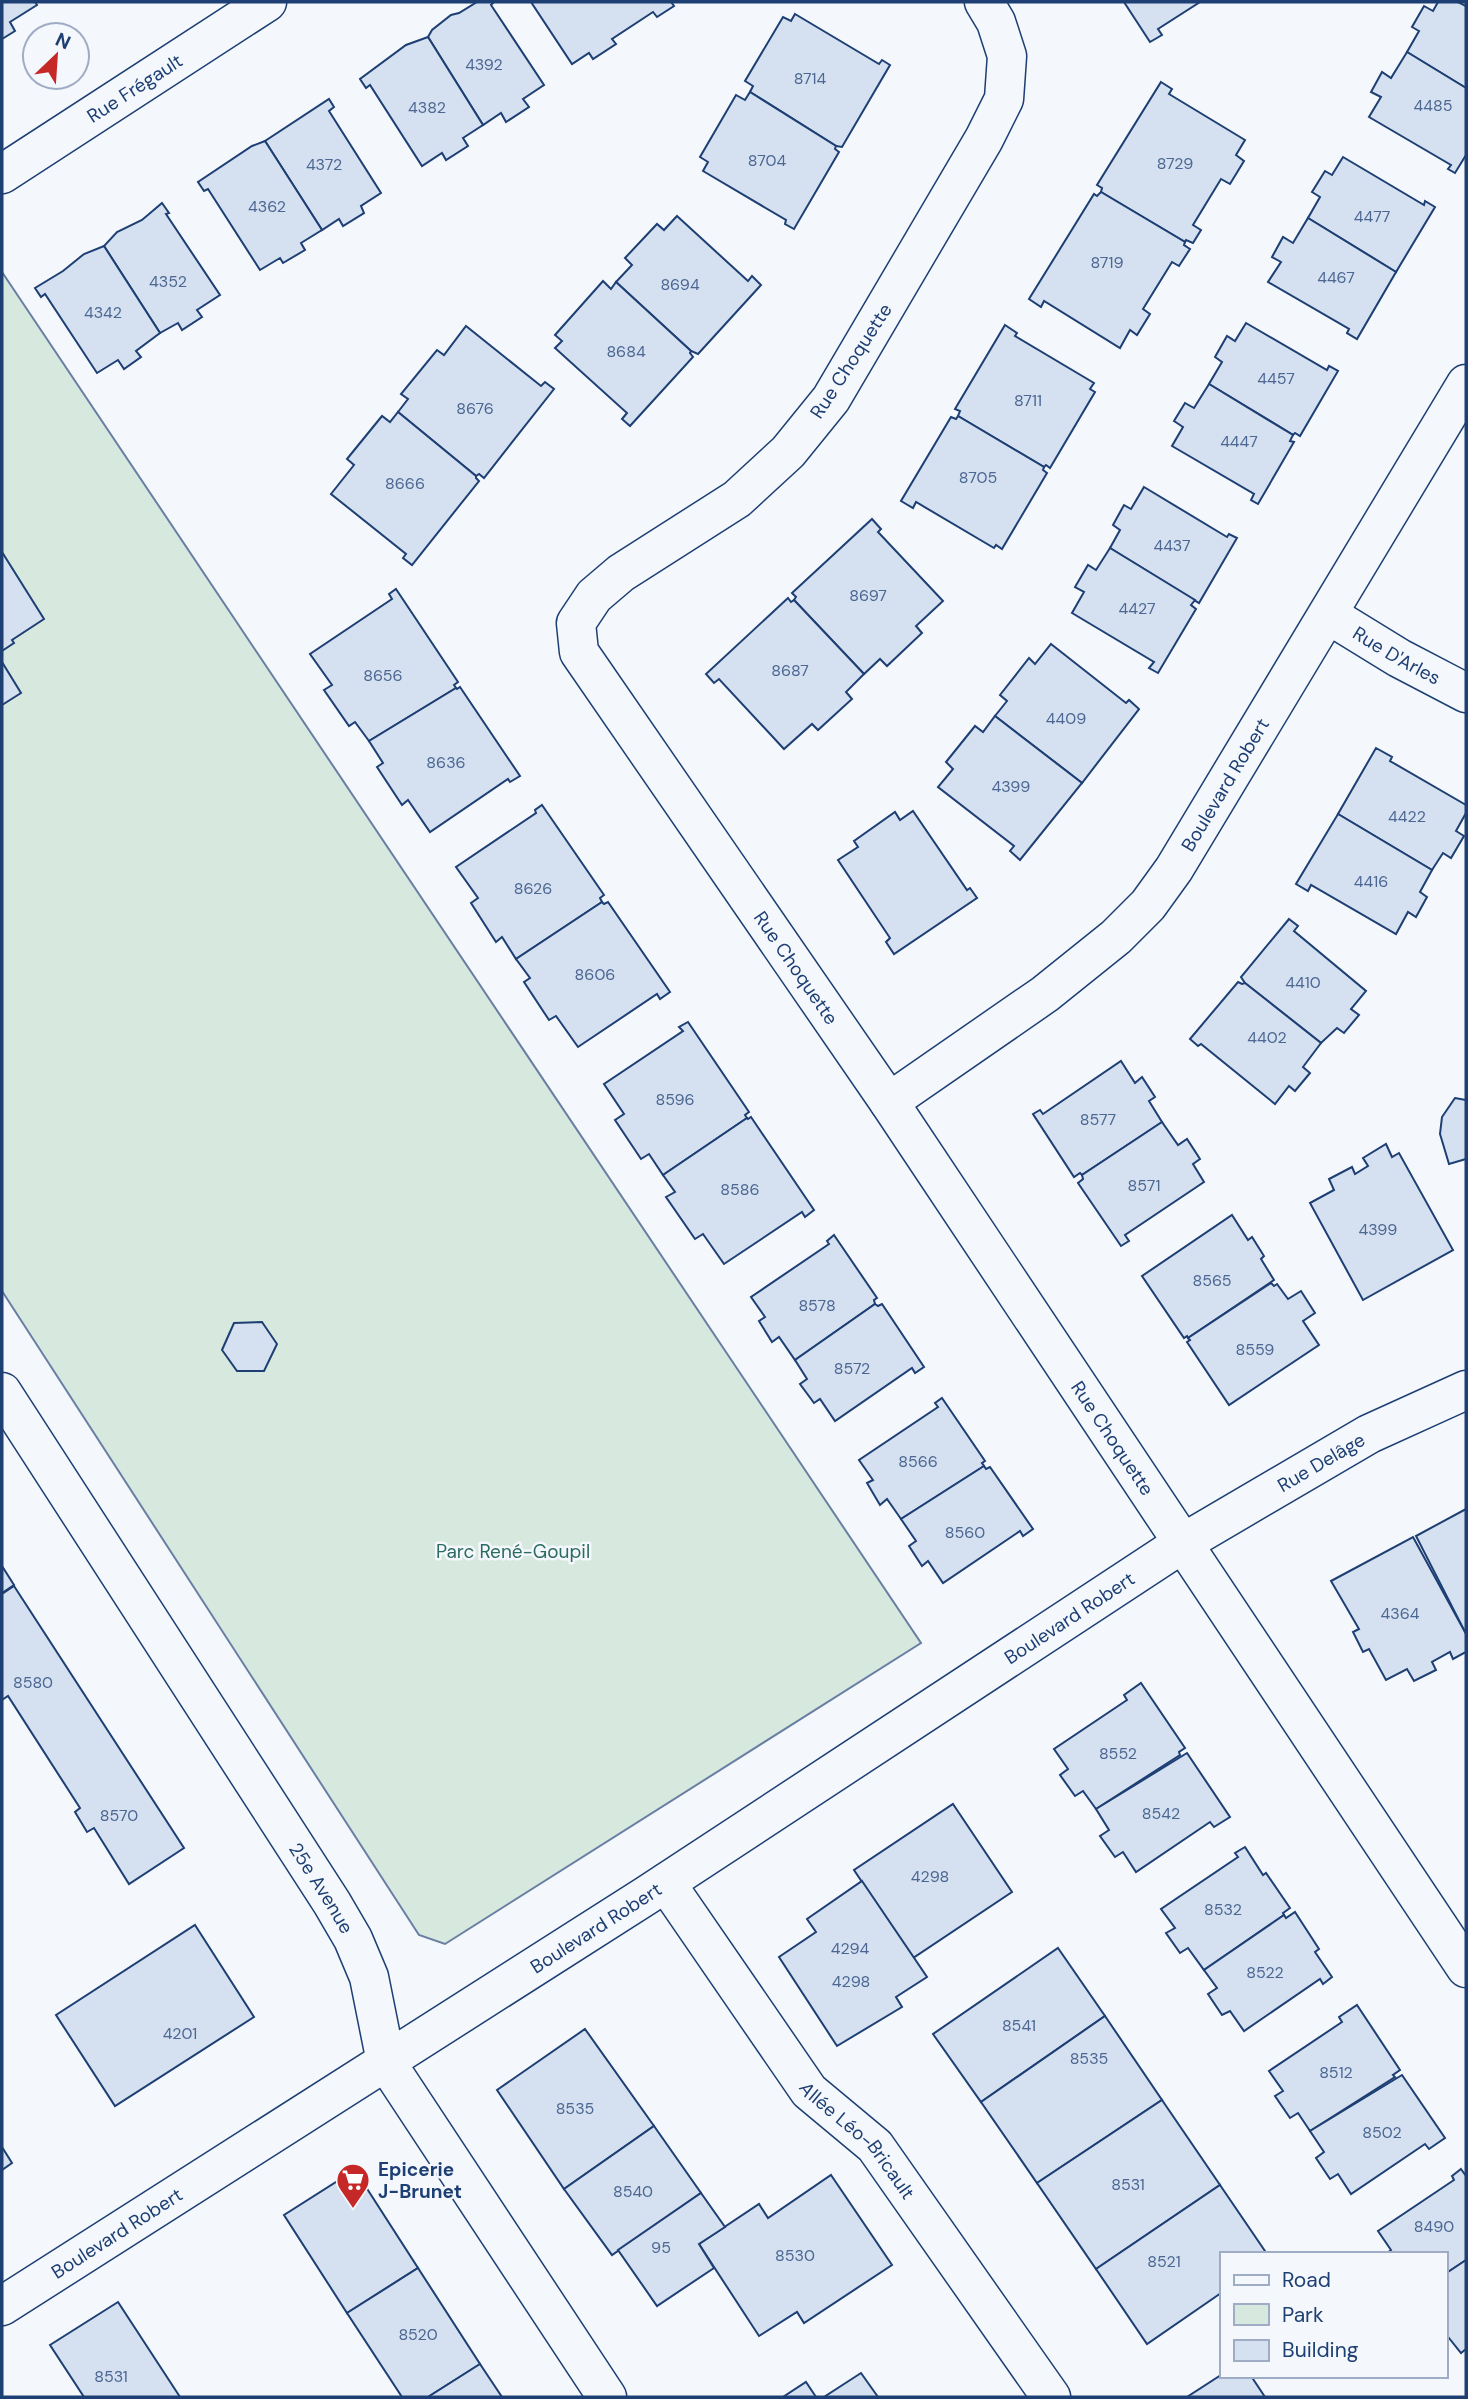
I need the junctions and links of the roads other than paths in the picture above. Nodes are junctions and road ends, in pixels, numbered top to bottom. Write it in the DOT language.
graph roads {
  1 [pos="267,2"];
  2 [pos="984,2"];
  3 [pos="2,174"];
  4 [pos="1466,384"];
  5 [pos="1329,615"];
  6 [pos="1466,693"];
  7 [pos="889,1102"];
  8 [pos="1466,1390"];
  9 [pos="2,1392"];
  10 [pos="1183,1543"];
  11 [pos="666,1883"];
  12 [pos="1466,1968"];
  13 [pos="386,2062"];
  14 [pos="2,2306"];
  15 [pos="607,2397"];
  16 [pos="1051,2397"];
  1 -- 3 [label="street, Rue Frégault"];
  2 -- 7 [label="street, Rue Choquette"];
  4 -- 5 [label="street, Boulevard Robert"];
  5 -- 6 [label="street, Rue D'Arles"];
  5 -- 7 [label="street, Boulevard Robert"];
  7 -- 10 [label="street, Rue Choquette"];
  8 -- 10 [label="street, Rue Delâge"];
  9 -- 13 [label="street, 25e Avenue"];
  10 -- 11 [label="street, Boulevard Robert"];
  10 -- 12 [label="street, Rue Choquette"];
  11 -- 13 [label="street, Boulevard Robert"];
  11 -- 16 [label="street, Allée Léo-Bricault"];
  13 -- 14 [label="street, Boulevard Robert"];
  13 -- 15 [label="street, 25e Avenue"];
}
